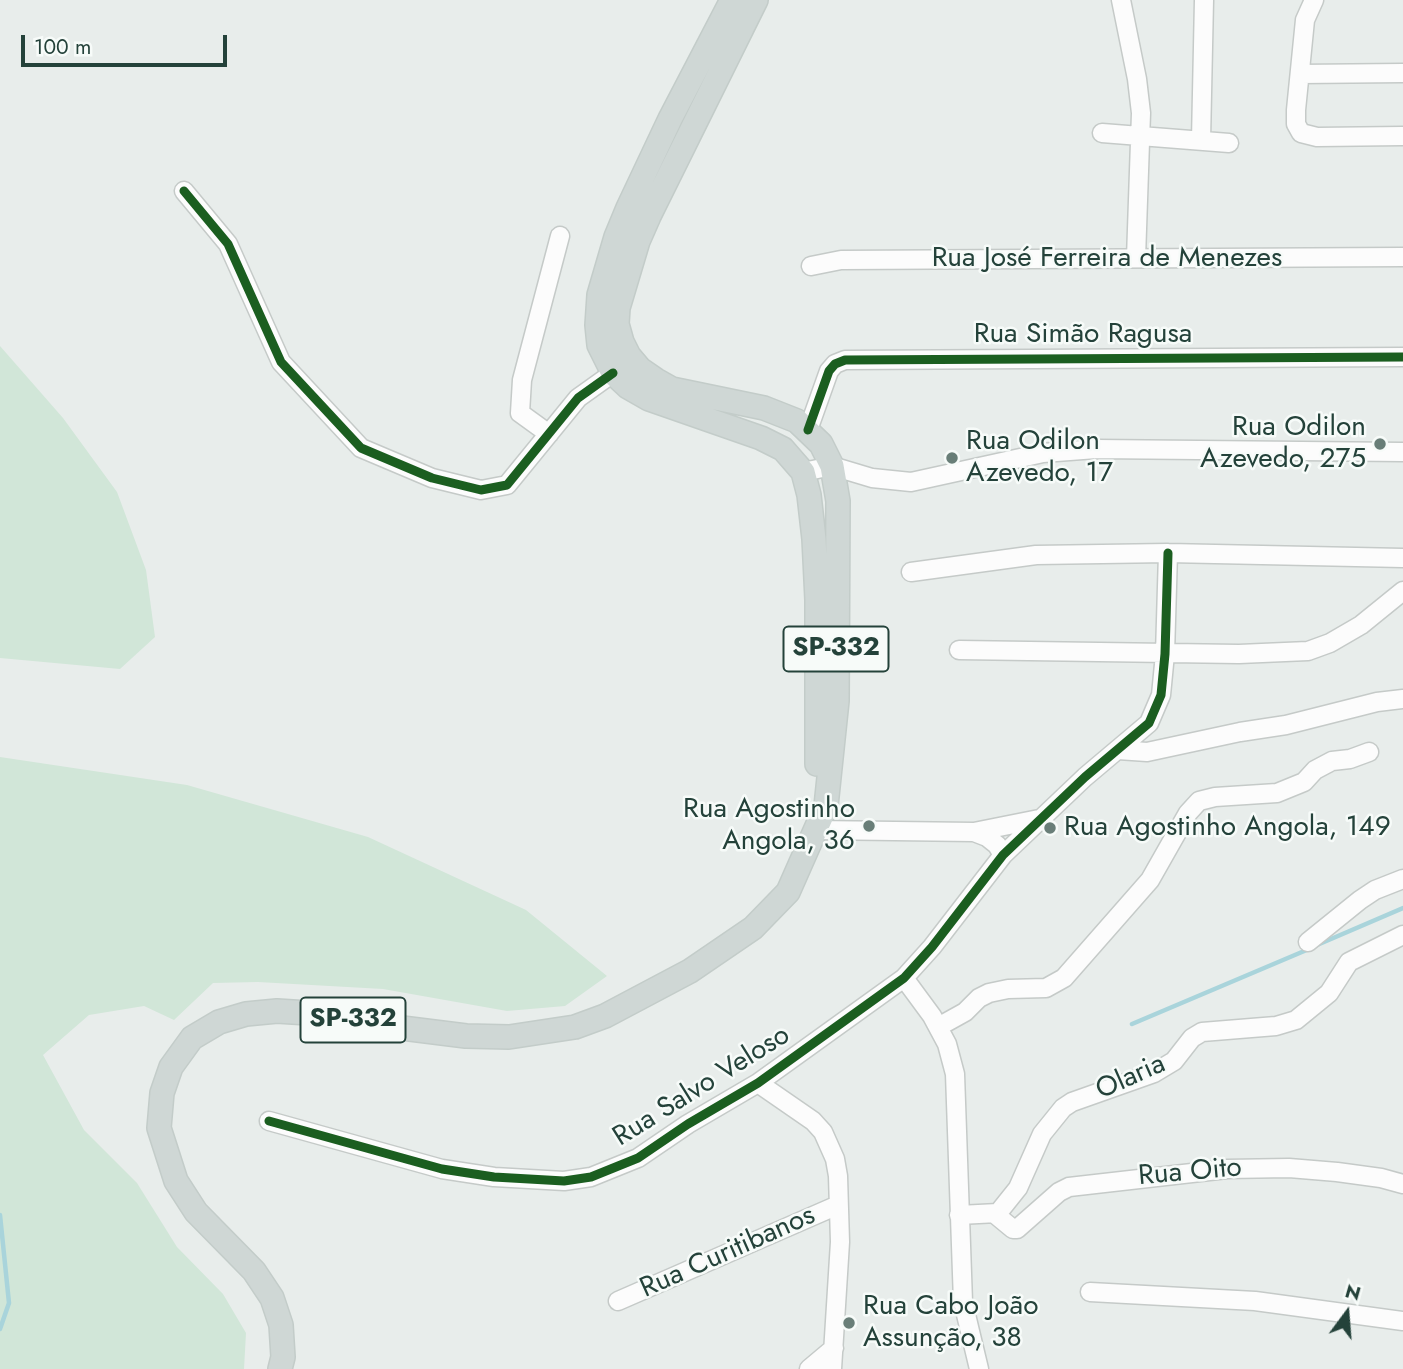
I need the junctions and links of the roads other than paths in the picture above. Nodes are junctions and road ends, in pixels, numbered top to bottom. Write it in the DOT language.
graph roads {
  1 [pos="732,0"];
  2 [pos="756,0"];
  3 [pos="1121,0"];
  4 [pos="1204,0"];
  5 [pos="1314,0"];
  6 [pos="1403,73"];
  7 [pos="1300,74"];
  8 [pos="1102,133"];
  9 [pos="1142,136"];
  10 [pos="1403,136"];
  11 [pos="1201,140"];
  12 [pos="1229,143"];
  13 [pos="184,191"];
  14 [pos="560,236"];
  15 [pos="1403,257"];
  16 [pos="1136,258"];
  17 [pos="811,266"];
  18 [pos="1403,357"];
  19 [pos="613,373"];
  20 [pos="728,425"];
  21 [pos="808,429"];
  22 [pos="548,434"];
  23 [pos="1403,452"];
  24 [pos="832,466"];
  25 [pos="803,472"];
  26 [pos="1168,553"];
  27 [pos="1403,558"];
  28 [pos="911,572"];
  29 [pos="1403,591"];
  30 [pos="959,650"];
  31 [pos="1166,654"];
  32 [pos="1403,699"];
  33 [pos="1118,750"];
  34 [pos="1369,752"];
  35 [pos="1041,818"];
  36 [pos="815,830"];
  37 [pos="974,832"];
  38 [pos="1003,855"];
  39 [pos="1403,879"];
  40 [pos="1403,935"];
  41 [pos="1308,942"];
  42 [pos="904,978"];
  43 [pos="938,1027"];
  44 [pos="758,1083"];
  45 [pos="269,1121"];
  46 [pos="1403,1184"];
  47 [pos="838,1205"];
  48 [pos="959,1215"];
  49 [pos="996,1215"];
  50 [pos="1090,1292"];
  51 [pos="618,1301"];
  52 [pos="1403,1321"];
  53 [pos="834,1348"];
  54 [pos="280,1369"];
  55 [pos="809,1369"];
  56 [pos="832,1369"];
  57 [pos="979,1369"];
  1 -- 19 [label="main road"];
  2 -- 21 [label="main road, SP-332"];
  3 -- 9 [label="street"];
  4 -- 11 [label="street"];
  5 -- 7 [label="street"];
  6 -- 7 [label="street"];
  7 -- 10 [label="street"];
  8 -- 9 [label="street"];
  9 -- 11 [label="street"];
  9 -- 16 [label="street"];
  11 -- 12 [label="street"];
  13 -- 22 [label="street"];
  14 -- 22 [label="street"];
  15 -- 16 [label="street, Rua José Ferreira de Menezes"];
  16 -- 17 [label="street, Rua José Ferreira de Menezes"];
  18 -- 21 [label="street, Rua Simão Ragusa"];
  19 -- 20 [label="main road"];
  19 -- 22 [label="street"];
  20 -- 21 [label="main road"];
  20 -- 25 [label="main road"];
  21 -- 24 [label="main road, SP-332"];
  23 -- 24 [label="street"];
  24 -- 25 [label="street"];
  24 -- 36 [label="main road, SP-332"];
  25 -- 36 [label="main road, SP-332"];
  26 -- 27 [label="street"];
  26 -- 28 [label="street"];
  26 -- 31 [label="street, Rua Salvo Veloso"];
  29 -- 31 [label="street"];
  30 -- 31 [label="street"];
  31 -- 33 [label="street, Rua Salvo Veloso"];
  32 -- 33 [label="street"];
  33 -- 35 [label="street, Rua Salvo Veloso"];
  34 -- 43 [label="street"];
  35 -- 37 [label="street"];
  35 -- 38 [label="street, Rua Salvo Veloso"];
  36 -- 37 [label="street"];
  36 -- 54 [label="main road, SP-332"];
  37 -- 38 [label="street"];
  38 -- 42 [label="street, Rua Salvo Veloso"];
  39 -- 41 [label="street"];
  40 -- 49 [label="street, Olaria"];
  42 -- 43 [label="street"];
  42 -- 44 [label="street, Rua Salvo Veloso"];
  43 -- 48 [label="street"];
  44 -- 45 [label="street, Rua Salvo Veloso"];
  44 -- 47 [label="street"];
  46 -- 49 [label="street, Rua Oito"];
  47 -- 51 [label="street, Rua Curitibanos"];
  47 -- 53 [label="street"];
  48 -- 49 [label="street"];
  48 -- 57 [label="street"];
  50 -- 52 [label="street"];
  53 -- 55 [label="street"];
  53 -- 56 [label="street"];
}
